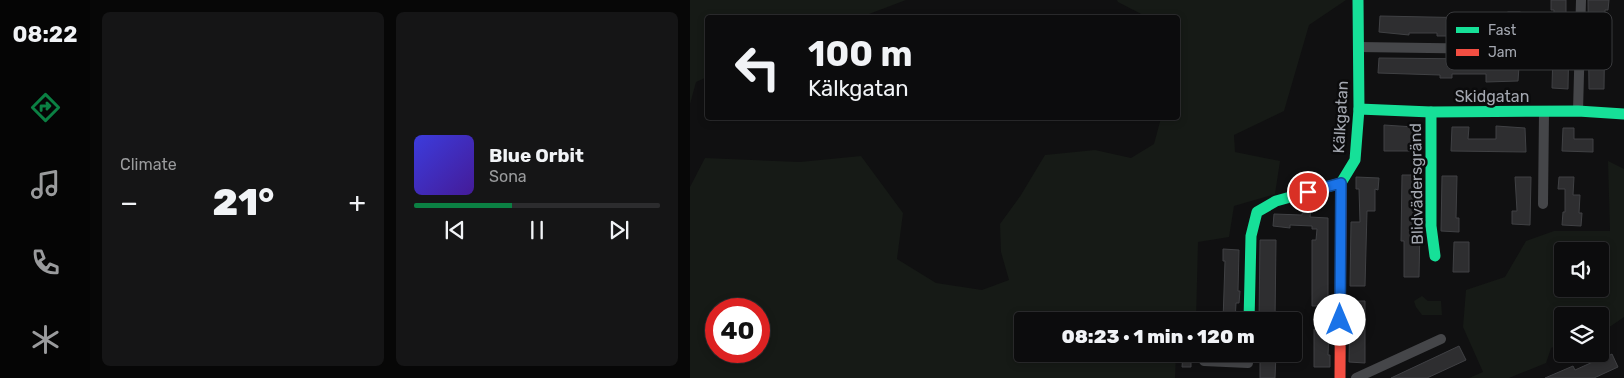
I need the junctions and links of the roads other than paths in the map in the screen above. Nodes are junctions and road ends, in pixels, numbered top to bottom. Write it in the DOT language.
graph roads {
  1 [pos="1358,0"];
  2 [pos="1359,47"];
  3 [pos="1446,48"];
  4 [pos="1579,70"];
  5 [pos="1359,109"];
  6 [pos="1431,112"];
  7 [pos="1544,112"];
  8 [pos="1578,112"];
  9 [pos="1624,114"];
  10 [pos="1341,183"];
  11 [pos="1543,204"];
  12 [pos="1434,256"];
  13 [pos="1249,312"];
  14 [pos="1440,339"];
  15 [pos="1226,362"];
  16 [pos="1248,362"];
  17 [pos="1340,378"];
  18 [pos="1356,378"];
  1 -- 2 [label="street, Kälkgatan"];
  2 -- 3 [label="street"];
  2 -- 5 [label="street, Kälkgatan"];
  4 -- 8 [label="street"];
  5 -- 6 [label="street, Skidgatan"];
  5 -- 10 [label="street, Kälkgatan"];
  6 -- 7 [label="street, Skidgatan"];
  6 -- 12 [label="street, Blidvädersgränd"];
  7 -- 8 [label="street, Skidgatan"];
  7 -- 11 [label="street"];
  8 -- 9 [label="street, Skidgatan"];
  10 -- 13 [label="street"];
  10 -- 17 [label="street"];
  14 -- 18 [label="street"];
  15 -- 16 [label="street"];
}
